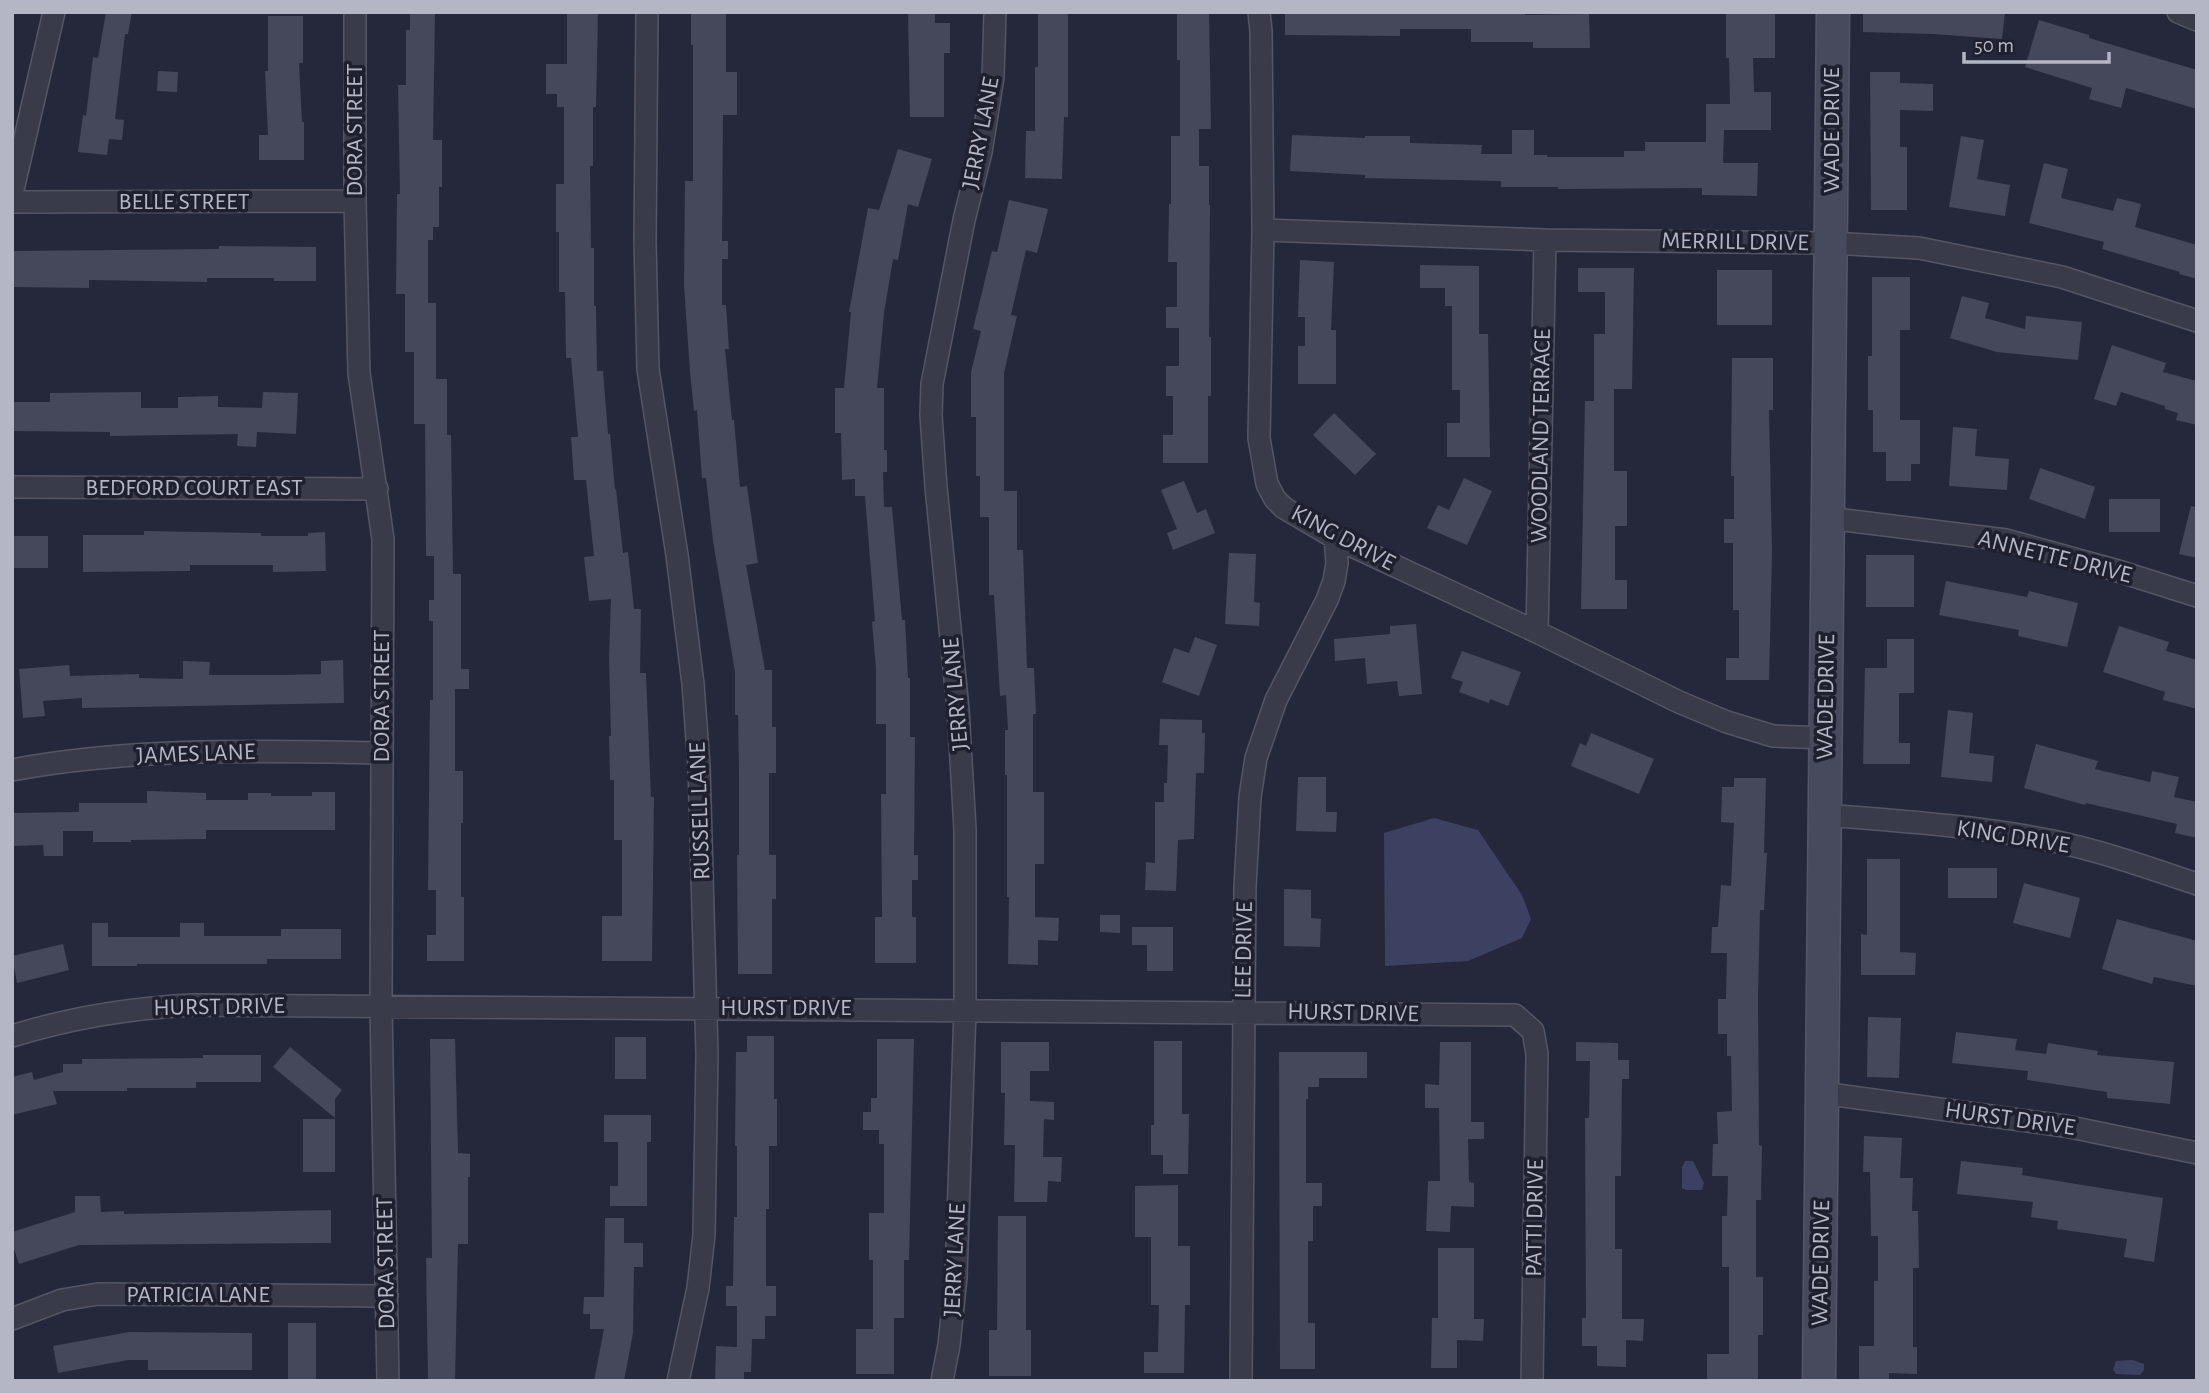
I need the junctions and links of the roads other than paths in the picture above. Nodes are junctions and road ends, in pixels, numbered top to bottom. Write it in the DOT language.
graph roads {
  1 [pos="54,12"];
  2 [pos="355,12"];
  3 [pos="647,12"];
  4 [pos="995,12"];
  5 [pos="1259,12"];
  6 [pos="1833,12"];
  7 [pos="2178,12"];
  8 [pos="2197,20"];
  9 [pos="12,194"];
  10 [pos="355,201"];
  11 [pos="12,202"];
  12 [pos="1263,230"];
  13 [pos="1545,240"];
  14 [pos="1831,243"];
  15 [pos="2197,321"];
  16 [pos="12,487"];
  17 [pos="377,489"];
  18 [pos="1828,517"];
  19 [pos="1335,538"];
  20 [pos="2197,596"];
  21 [pos="1537,632"];
  22 [pos="1826,738"];
  23 [pos="382,754"];
  24 [pos="12,770"];
  25 [pos="1825,815"];
  26 [pos="2197,884"];
  27 [pos="381,1007"];
  28 [pos="706,1008"];
  29 [pos="965,1010"];
  30 [pos="1243,1012"];
  31 [pos="12,1036"];
  32 [pos="1537,1054"];
  33 [pos="1822,1093"];
  34 [pos="2197,1153"];
  35 [pos="387,1296"];
  36 [pos="12,1319"];
  37 [pos="388,1381"];
  38 [pos="678,1381"];
  39 [pos="942,1381"];
  40 [pos="1241,1381"];
  41 [pos="1532,1381"];
  42 [pos="1819,1381"];
  1 -- 9 [label="street"];
  2 -- 10 [label="street, DORA STREET"];
  3 -- 28 [label="street, RUSSELL LANE"];
  4 -- 29 [label="street, JERRY LANE"];
  5 -- 12 [label="street, KING DRIVE"];
  6 -- 14 [label="street, WADE DRIVE"];
  7 -- 8 [label="street"];
  10 -- 11 [label="street, BELLE STREET"];
  10 -- 17 [label="street, DORA STREET"];
  12 -- 13 [label="street, MERRILL DRIVE"];
  12 -- 19 [label="street, KING DRIVE"];
  13 -- 14 [label="street, MERRILL DRIVE"];
  13 -- 21 [label="street, WOODLAND TERRACE"];
  14 -- 15 [label="street, MERRILL DRIVE"];
  14 -- 18 [label="street, WADE DRIVE"];
  16 -- 17 [label="street, BEDFORD COURT EAST"];
  17 -- 23 [label="street, DORA STREET"];
  18 -- 20 [label="street, ANNETTE DRIVE"];
  18 -- 22 [label="street, WADE DRIVE"];
  19 -- 21 [label="street, KING DRIVE"];
  19 -- 30 [label="street, LEE DRIVE"];
  21 -- 22 [label="street, KING DRIVE"];
  22 -- 25 [label="street, WADE DRIVE"];
  23 -- 24 [label="street, JAMES LANE"];
  23 -- 27 [label="street, DORA STREET"];
  25 -- 26 [label="street, KING DRIVE"];
  25 -- 33 [label="street, WADE DRIVE"];
  27 -- 28 [label="street, HURST DRIVE"];
  27 -- 31 [label="street, HURST DRIVE"];
  27 -- 35 [label="street, DORA STREET"];
  28 -- 29 [label="street, HURST DRIVE"];
  28 -- 38 [label="street, RUSSELL LANE"];
  29 -- 30 [label="street, HURST DRIVE"];
  29 -- 39 [label="street, JERRY LANE"];
  30 -- 32 [label="street, HURST DRIVE"];
  30 -- 40 [label="street, LEE DRIVE"];
  32 -- 41 [label="street, PATTI DRIVE"];
  33 -- 34 [label="street, HURST DRIVE"];
  33 -- 42 [label="street, WADE DRIVE"];
  35 -- 36 [label="street, PATRICIA LANE"];
  35 -- 37 [label="street, DORA STREET"];
}
